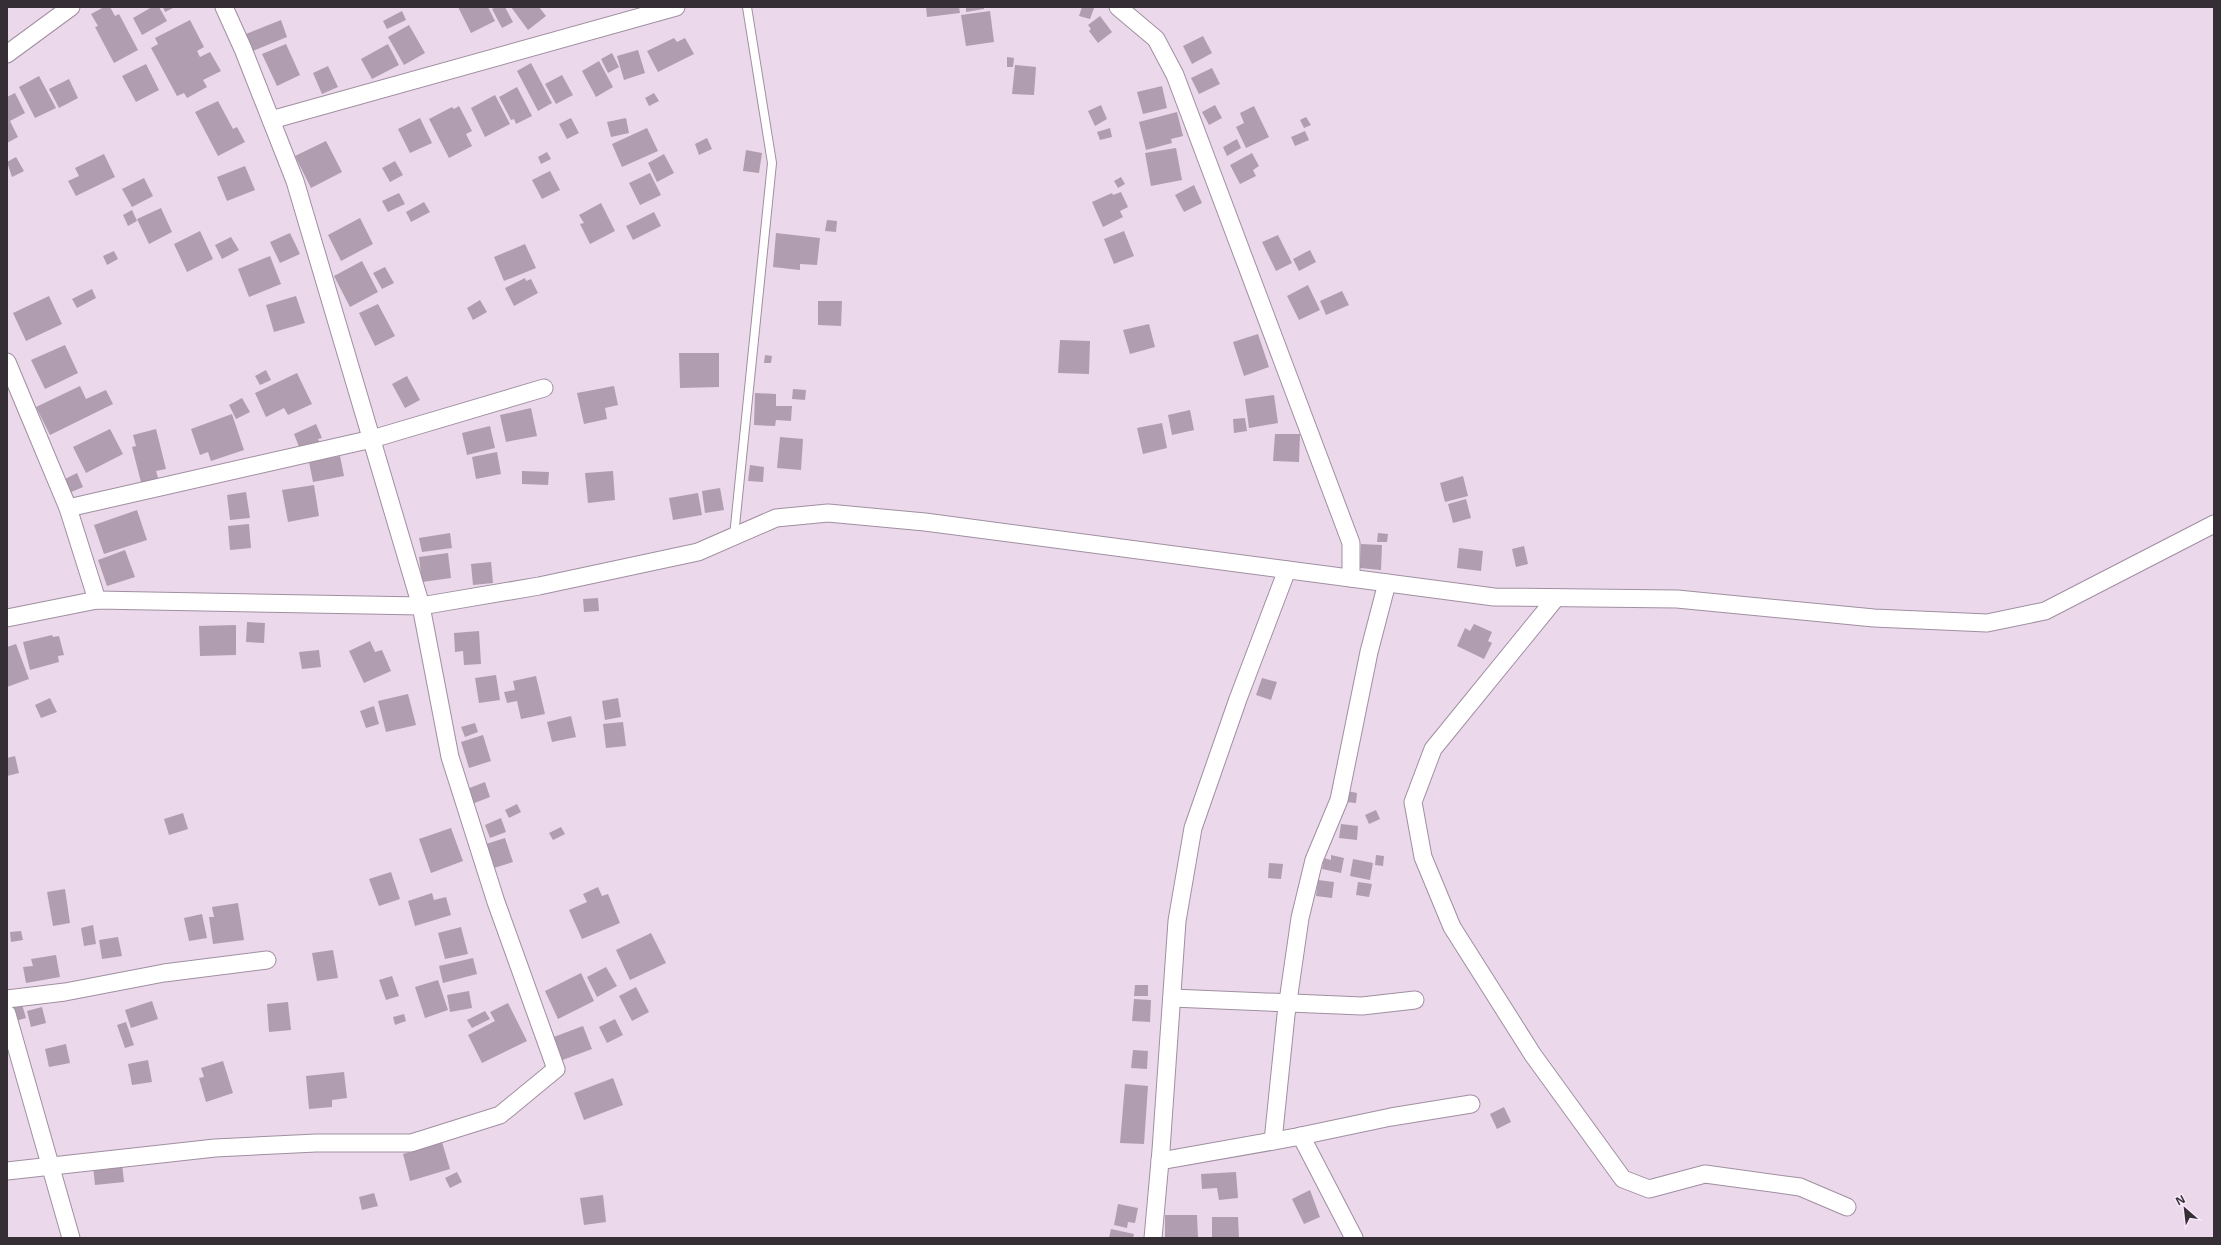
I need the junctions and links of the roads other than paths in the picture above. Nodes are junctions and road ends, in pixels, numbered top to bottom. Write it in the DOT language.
graph roads {
  1 [pos="71,7"];
  2 [pos="224,7"];
  3 [pos="676,7"];
  4 [pos="747,7"];
  5 [pos="1118,7"];
  6 [pos="634,12"];
  7 [pos="7,54"];
  8 [pos="271,120"];
  9 [pos="7,362"];
  10 [pos="544,388"];
  11 [pos="372,439"];
  12 [pos="68,508"];
  13 [pos="2214,524"];
  14 [pos="734,536"];
  15 [pos="1287,570"];
  16 [pos="1351,578"];
  17 [pos="1387,583"];
  18 [pos="1556,598"];
  19 [pos="97,600"];
  20 [pos="421,606"];
  21 [pos="7,618"];
  22 [pos="267,960"];
  23 [pos="1172,998"];
  24 [pos="7,999"];
  25 [pos="1415,1000"];
  26 [pos="1288,1002"];
  27 [pos="7,1014"];
  28 [pos="14,1061"];
  29 [pos="1471,1104"];
  30 [pos="1300,1136"];
  31 [pos="1273,1141"];
  32 [pos="1160,1161"];
  33 [pos="50,1166"];
  34 [pos="7,1170"];
  35 [pos="1847,1207"];
  36 [pos="71,1238"];
  37 [pos="1153,1238"];
  38 [pos="1354,1238"];
  1 -- 7 [label="street"];
  2 -- 8 [label="street"];
  3 -- 6 [label="street"];
  4 -- 14 [label="lane"];
  5 -- 16 [label="street"];
  6 -- 8 [label="street"];
  8 -- 11 [label="street"];
  9 -- 12 [label="street"];
  10 -- 11 [label="street"];
  11 -- 12 [label="street"];
  11 -- 20 [label="street"];
  12 -- 19 [label="street"];
  13 -- 18 [label="street"];
  14 -- 15 [label="street"];
  14 -- 20 [label="street"];
  15 -- 16 [label="street"];
  15 -- 23 [label="street"];
  16 -- 17 [label="street"];
  17 -- 18 [label="street"];
  17 -- 26 [label="street"];
  18 -- 35 [label="street"];
  19 -- 20 [label="street"];
  19 -- 21 [label="street"];
  20 -- 33 [label="street"];
  22 -- 24 [label="street"];
  23 -- 26 [label="street"];
  23 -- 32 [label="street"];
  25 -- 26 [label="street"];
  26 -- 31 [label="street"];
  27 -- 28 [label="street"];
  28 -- 33 [label="street"];
  29 -- 30 [label="street"];
  30 -- 31 [label="street"];
  30 -- 38 [label="street"];
  31 -- 32 [label="street"];
  32 -- 37 [label="street"];
  33 -- 34 [label="street"];
  33 -- 36 [label="street"];
}
